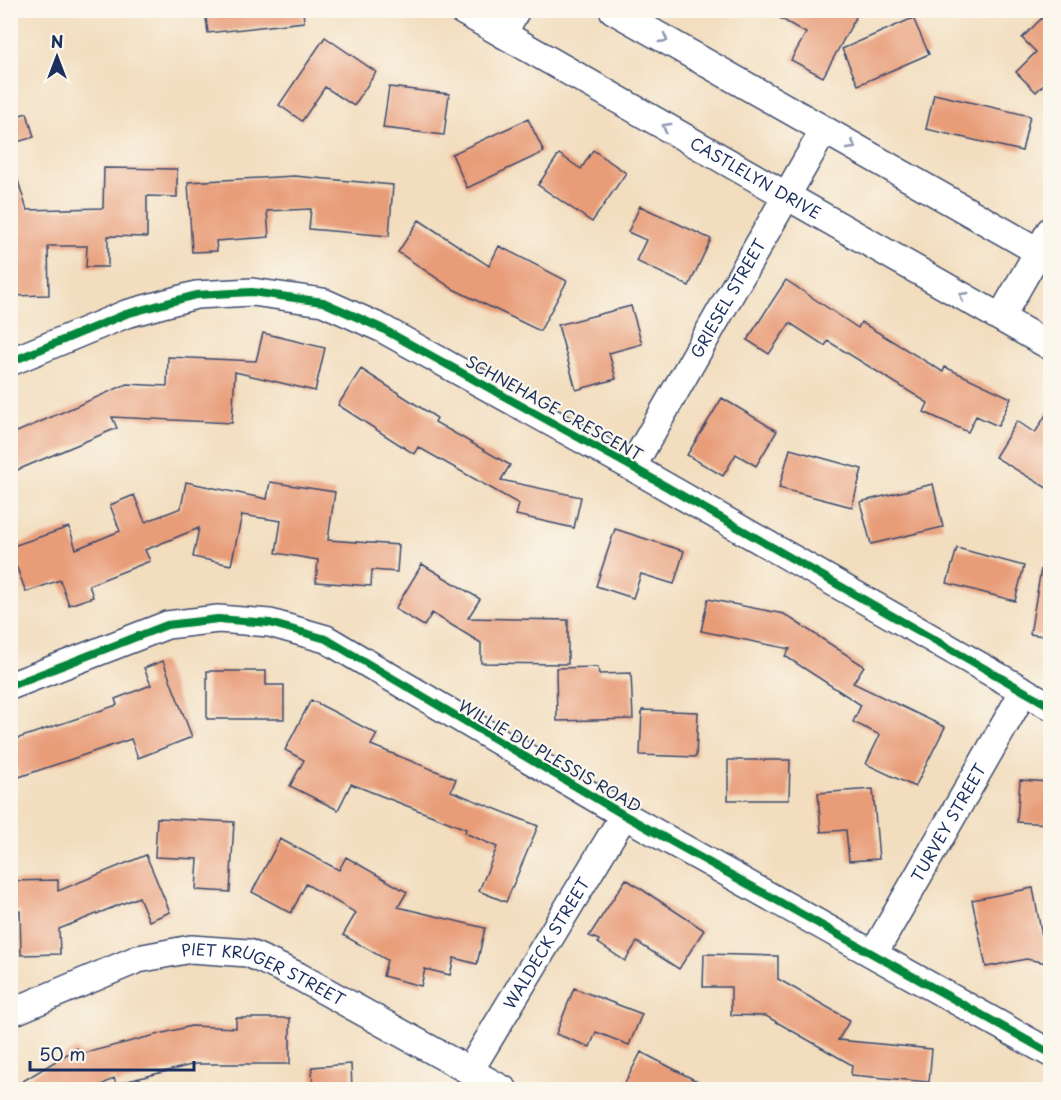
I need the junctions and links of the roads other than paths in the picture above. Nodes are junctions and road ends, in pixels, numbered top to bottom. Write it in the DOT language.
graph roads {
  1 [pos="461,10"];
  2 [pos="516,10"];
  3 [pos="613,10"];
  4 [pos="503,34"];
  5 [pos="824,130"];
  6 [pos="786,195"];
  7 [pos="1047,247"];
  8 [pos="1001,318"];
  9 [pos="1050,346"];
  10 [pos="10,362"];
  11 [pos="632,467"];
  12 [pos="10,686"];
  13 [pos="1024,691"];
  14 [pos="1050,706"];
  15 [pos="624,815"];
  16 [pos="874,953"];
  17 [pos="10,1013"];
  18 [pos="1050,1053"];
  19 [pos="470,1070"];
  20 [pos="504,1089"];
  1 -- 4 [label="street, CASTLELYN DRIVE"];
  2 -- 4 [label="street"];
  3 -- 5 [label="street, one-way"];
  6 -- 4 [label="street, CASTLELYN DRIVE, one-way"];
  5 -- 6 [label="street, GRIESEL STREET"];
  5 -- 7 [label="street, one-way"];
  8 -- 6 [label="street, CASTLELYN DRIVE, one-way"];
  6 -- 11 [label="street, GRIESEL STREET"];
  7 -- 8 [label="street"];
  8 -- 9 [label="street, CASTLELYN DRIVE"];
  10 -- 11 [label="street, SCHNEHAGE CRESCENT"];
  11 -- 13 [label="street, SCHNEHAGE CRESCENT"];
  12 -- 15 [label="street, WILLIE DU PLESSIS ROAD"];
  13 -- 14 [label="street, SCHNEHAGE CRESCENT"];
  13 -- 16 [label="street, TURVEY STREET"];
  15 -- 16 [label="street, WILLIE DU PLESSIS ROAD"];
  15 -- 19 [label="street, WALDECK STREET"];
  16 -- 18 [label="street, WILLIE DU PLESSIS ROAD"];
  17 -- 19 [label="street, PIET KRUGER STREET"];
  19 -- 20 [label="street, PIET KRUGER STREET"];
}
